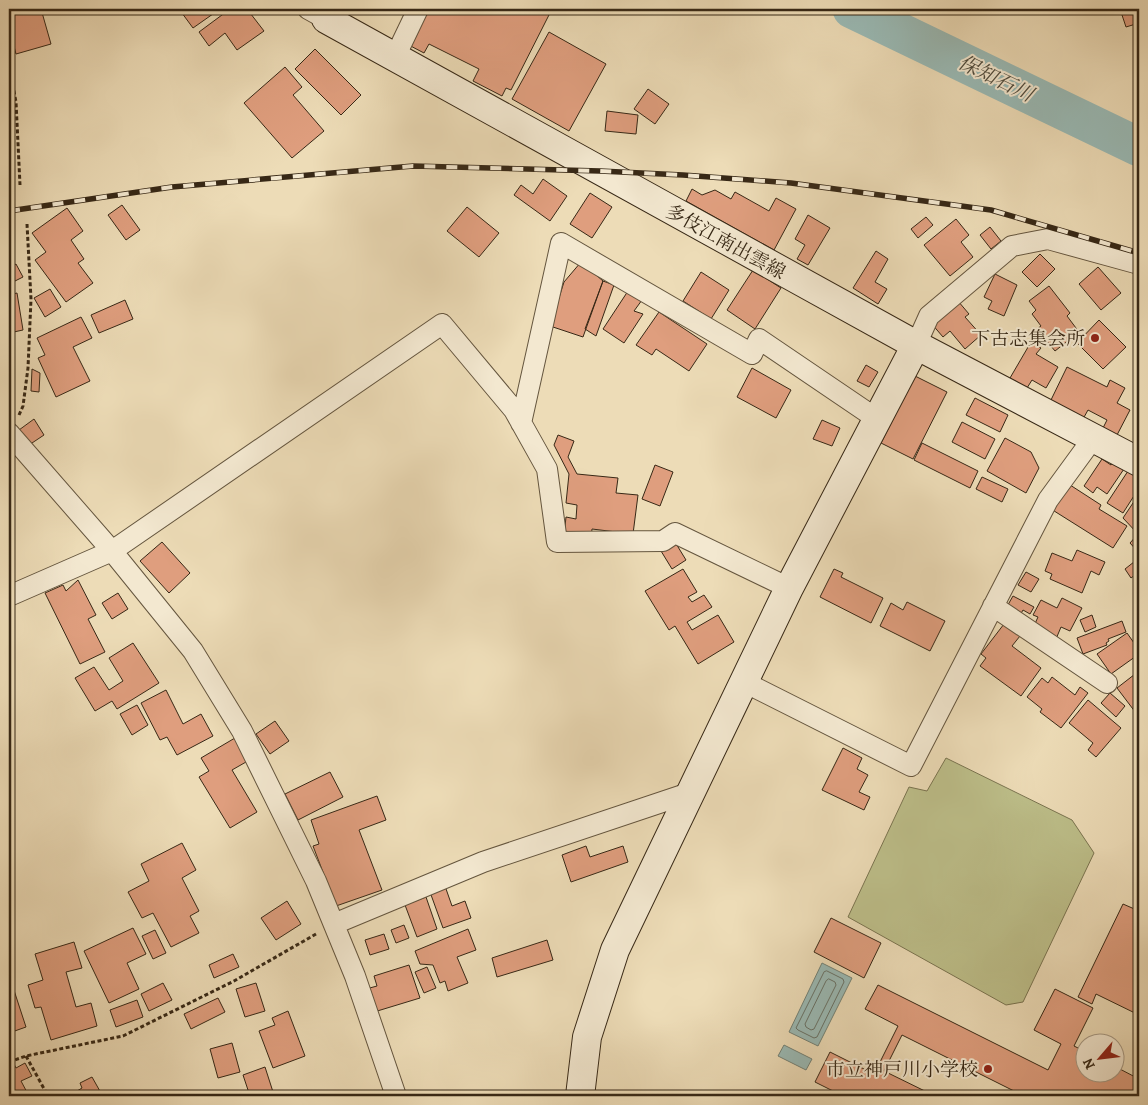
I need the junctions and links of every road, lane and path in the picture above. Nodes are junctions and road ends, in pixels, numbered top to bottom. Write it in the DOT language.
graph roads {
  1 [pos="418,9"];
  2 [pos="321,12"];
  3 [pos="395,57"];
  4 [pos="9,65"];
  5 [pos="20,185"];
  6 [pos="27,224"];
  7 [pos="1139,264"];
  8 [pos="916,345"];
  9 [pos="877,419"];
  10 [pos="521,423"];
  11 [pos="10,435"];
  12 [pos="1094,437"];
  13 [pos="1139,462"];
  14 [pos="112,551"];
  15 [pos="789,588"];
  16 [pos="9,596"];
  17 [pos="993,606"];
  18 [pos="744,682"];
  19 [pos="1107,683"];
  20 [pos="690,793"];
  21 [pos="334,924"];
  22 [pos="26,1056"];
  23 [pos="9,1062"];
  24 [pos="48,1096"];
  25 [pos="396,1096"];
  26 [pos="580,1096"];
  1 -- 3 [label="street"];
  2 -- 3 [label="main road, 多伎江南出雲線"];
  3 -- 8 [label="main road, 多伎江南出雲線"];
  4 -- 5 [label="path"];
  6 -- 11 [label="path"];
  7 -- 8 [label="street"];
  8 -- 9 [label="main road"];
  8 -- 12 [label="main road, 多伎江南出雲線"];
  9 -- 10 [label="street"];
  9 -- 15 [label="main road"];
  10 -- 14 [label="street"];
  10 -- 15 [label="street"];
  11 -- 14 [label="street"];
  12 -- 13 [label="main road, 多伎江南出雲線"];
  12 -- 17 [label="street"];
  14 -- 16 [label="street"];
  14 -- 21 [label="street"];
  15 -- 18 [label="main road"];
  17 -- 18 [label="street"];
  17 -- 19 [label="street"];
  18 -- 20 [label="main road"];
  20 -- 21 [label="street"];
  20 -- 26 [label="main road"];
  21 -- 22 [label="path"];
  21 -- 25 [label="street"];
  22 -- 23 [label="path"];
  22 -- 24 [label="path"];
}
